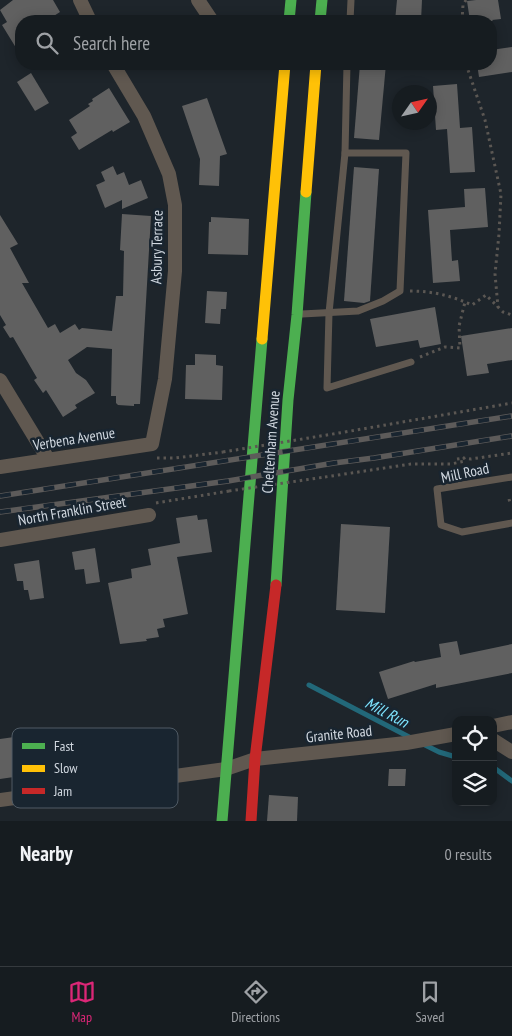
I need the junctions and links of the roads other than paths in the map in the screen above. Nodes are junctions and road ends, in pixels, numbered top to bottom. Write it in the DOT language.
graph roads {
  1 [pos="80,0"];
  2 [pos="198,0"];
  3 [pos="291,0"];
  4 [pos="322,0"];
  5 [pos="352,0"];
  6 [pos="87,15"];
  7 [pos="208,15"];
  8 [pos="290,15"];
  9 [pos="321,15"];
  10 [pos="351,15"];
  11 [pos="117,70"];
  12 [pos="284,70"];
  13 [pos="316,70"];
  14 [pos="347,70"];
  15 [pos="345,153"];
  16 [pos="329,313"];
  17 [pos="297,315"];
  18 [pos="411,362"];
  19 [pos="0,380"];
  20 [pos="152,444"];
  21 [pos="48,459"];
  22 [pos="0,467"];
  23 [pos="512,477"];
  24 [pos="152,509"];
  25 [pos="512,523"];
  26 [pos="0,540"];
  27 [pos="512,722"];
  28 [pos="497,725"];
  29 [pos="452,735"];
  30 [pos="497,743"];
  31 [pos="512,752"];
  32 [pos="255,759"];
  33 [pos="226,769"];
  34 [pos="178,776"];
  35 [pos="222,821"];
  36 [pos="250,821"];
  1 -- 6 [label="street"];
  2 -- 7 [label="street"];
  3 -- 8 [label="highway"];
  4 -- 9 [label="highway"];
  5 -- 10 [label="lane"];
  11 -- 20 [label="street, Asbury Terrace"];
  12 -- 33 [label="highway, Cheltenham Avenue"];
  13 -- 17 [label="highway, Cheltenham Avenue"];
  14 -- 15 [label="lane"];
  15 -- 16 [label="lane"];
  15 -- 16 [label="lane"];
  16 -- 17 [label="lane"];
  16 -- 18 [label="lane"];
  17 -- 32 [label="highway, Cheltenham Avenue"];
  19 -- 21 [label="street"];
  20 -- 21 [label="street, Verbena Avenue"];
  21 -- 22 [label="street, Verbena Avenue"];
  23 -- 25 [label="lane, Mill Road"];
  24 -- 26 [label="street, North Franklin Street"];
  27 -- 28 [label="street"];
  29 -- 32 [label="street, Granite Road"];
  30 -- 31 [label="street"];
  32 -- 33 [label="street, Granite Road"];
  32 -- 36 [label="highway, Cheltenham Avenue"];
  33 -- 34 [label="street, Granite Road"];
  33 -- 35 [label="highway, Cheltenham Avenue"];
}
